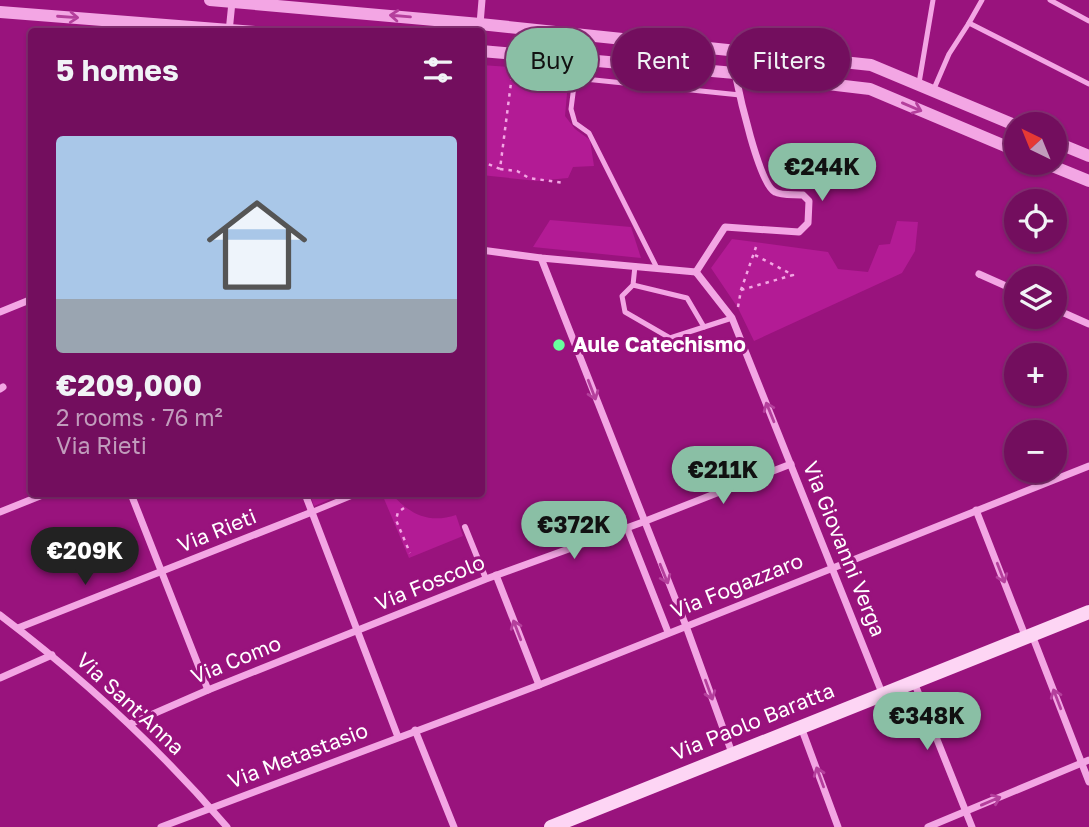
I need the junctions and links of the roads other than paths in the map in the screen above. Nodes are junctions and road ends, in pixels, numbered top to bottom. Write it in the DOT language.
graph roads {
  1 [pos="210,0"];
  2 [pos="482,0"];
  3 [pos="933,0"];
  4 [pos="982,0"];
  5 [pos="1050,0"];
  6 [pos="232,2"];
  7 [pos="0,12"];
  8 [pos="1089,21"];
  9 [pos="969,23"];
  10 [pos="480,24"];
  11 [pos="204,28"];
  12 [pos="230,28"];
  13 [pos="485,51"];
  14 [pos="728,72"];
  15 [pos="1089,84"];
  16 [pos="919,85"];
  17 [pos="850,87"];
  18 [pos="739,91"];
  19 [pos="933,91"];
  20 [pos="740,95"];
  21 [pos="1004,121"];
  22 [pos="1004,146"];
  23 [pos="1068,147"];
  24 [pos="1089,156"];
  25 [pos="1068,172"];
  26 [pos="1089,181"];
  27 [pos="485,251"];
  28 [pos="541,258"];
  29 [pos="635,266"];
  30 [pos="657,268"];
  31 [pos="696,272"];
  32 [pos="979,274"];
  33 [pos="634,285"];
  34 [pos="1004,285"];
  35 [pos="28,301"];
  36 [pos="0,312"];
  37 [pos="1067,314"];
  38 [pos="732,318"];
  39 [pos="1089,324"];
  40 [pos="704,327"];
  41 [pos="791,464"];
  42 [pos="1089,466"];
  43 [pos="38,497"];
  44 [pos="132,497"];
  45 [pos="306,497"];
  46 [pos="349,497"];
  47 [pos="976,510"];
  48 [pos="0,512"];
  49 [pos="312,512"];
  50 [pos="643,522"];
  51 [pos="465,527"];
  52 [pos="627,528"];
  53 [pos="833,566"];
  54 [pos="163,571"];
  55 [pos="496,575"];
  56 [pos="486,579"];
  57 [pos="1089,612"];
  58 [pos="0,615"];
  59 [pos="685,626"];
  60 [pos="18,628"];
  61 [pos="356,632"];
  62 [pos="668,632"];
  63 [pos="1029,636"];
  64 [pos="52,655"];
  65 [pos="0,678"];
  66 [pos="914,681"];
  67 [pos="539,685"];
  68 [pos="208,690"];
  69 [pos="882,693"];
  70 [pos="130,724"];
  71 [pos="801,726"];
  72 [pos="415,730"];
  73 [pos="398,737"];
  74 [pos="732,753"];
  75 [pos="1085,761"];
  76 [pos="1089,782"];
  77 [pos="210,807"];
  78 [pos="965,812"];
  79 [pos="161,827"];
  80 [pos="227,827"];
  81 [pos="454,827"];
  82 [pos="551,827"];
  83 [pos="838,827"];
  84 [pos="928,827"];
  85 [pos="971,827"];
  1 -- 6 [label="street"];
  2 -- 10 [label="street"];
  3 -- 16 [label="lane"];
  4 -- 9 [label="lane"];
  5 -- 8 [label="lane"];
  10 -- 6 [label="street, one-way"];
  6 -- 12 [label="street"];
  7 -- 11 [label="street, one-way"];
  9 -- 15 [label="lane"];
  9 -- 19 [label="lane"];
  10 -- 16 [label="street"];
  13 -- 14 [label="street"];
  16 -- 19 [label="street"];
  17 -- 22 [label="street, one-way"];
  18 -- 20 [label="street"];
  19 -- 21 [label="street"];
  20 -- 30 [label="lane"];
  20 -- 31 [label="street"];
  23 -- 24 [label="street"];
  25 -- 26 [label="street"];
  27 -- 28 [label="street"];
  28 -- 29 [label="street"];
  28 -- 50 [label="street, one-way"];
  29 -- 30 [label="street"];
  29 -- 33 [label="lane"];
  30 -- 31 [label="street"];
  31 -- 38 [label="street, Via Giovanni Verga"];
  32 -- 34 [label="street"];
  33 -- 40 [label="lane"];
  33 -- 40 [label="lane"];
  35 -- 36 [label="street"];
  37 -- 39 [label="street"];
  38 -- 40 [label="lane"];
  41 -- 38 [label="street, Via Giovanni Verga, one-way"];
  41 -- 50 [label="street, Via Foscolo"];
  41 -- 53 [label="street, Via Giovanni Verga"];
  42 -- 47 [label="street, Via Fogazzaro"];
  43 -- 48 [label="street"];
  44 -- 54 [label="street"];
  45 -- 49 [label="street"];
  46 -- 49 [label="street"];
  47 -- 53 [label="street, Via Fogazzaro"];
  47 -- 63 [label="street, one-way"];
  49 -- 54 [label="street, Via Rieti"];
  49 -- 61 [label="street"];
  50 -- 52 [label="street, Via Foscolo"];
  50 -- 59 [label="street, one-way"];
  51 -- 56 [label="street"];
  52 -- 55 [label="street, Via Foscolo"];
  52 -- 62 [label="street"];
  53 -- 59 [label="street, Via Fogazzaro"];
  53 -- 69 [label="street, Via Giovanni Verga"];
  54 -- 60 [label="street, Via Rieti"];
  54 -- 68 [label="street"];
  55 -- 56 [label="street, Via Foscolo"];
  67 -- 55 [label="street, one-way"];
  56 -- 61 [label="street, Via Foscolo"];
  57 -- 63 [label="main road, Via Paolo Baratta"];
  58 -- 60 [label="street, Via Sant'Anna"];
  59 -- 62 [label="street, Via Fogazzaro"];
  59 -- 74 [label="street, one-way"];
  60 -- 64 [label="street, Via Sant'Anna"];
  61 -- 68 [label="street, Via Como"];
  61 -- 73 [label="street"];
  62 -- 67 [label="street, Via Fogazzaro"];
  63 -- 66 [label="main road, Via Paolo Baratta"];
  75 -- 63 [label="street, one-way"];
  64 -- 65 [label="street"];
  64 -- 70 [label="street, Via Sant'Anna"];
  66 -- 69 [label="main road, Via Paolo Baratta"];
  66 -- 78 [label="street"];
  67 -- 72 [label="street, Via Fogazzaro"];
  68 -- 70 [label="street, Via Como"];
  69 -- 71 [label="main road, Via Paolo Baratta"];
  70 -- 77 [label="street, Via Sant'Anna"];
  71 -- 74 [label="main road, Via Paolo Baratta"];
  83 -- 71 [label="street, one-way"];
  72 -- 73 [label="street, Via Fogazzaro"];
  72 -- 81 [label="street"];
  73 -- 77 [label="street, Via Metastasio"];
  74 -- 82 [label="main road, Via Paolo Baratta"];
  75 -- 76 [label="street"];
  78 -- 75 [label="street, one-way"];
  77 -- 79 [label="street, Via Metastasio"];
  77 -- 80 [label="street, Via Sant'Anna"];
  78 -- 84 [label="street"];
  78 -- 85 [label="street"];
}
